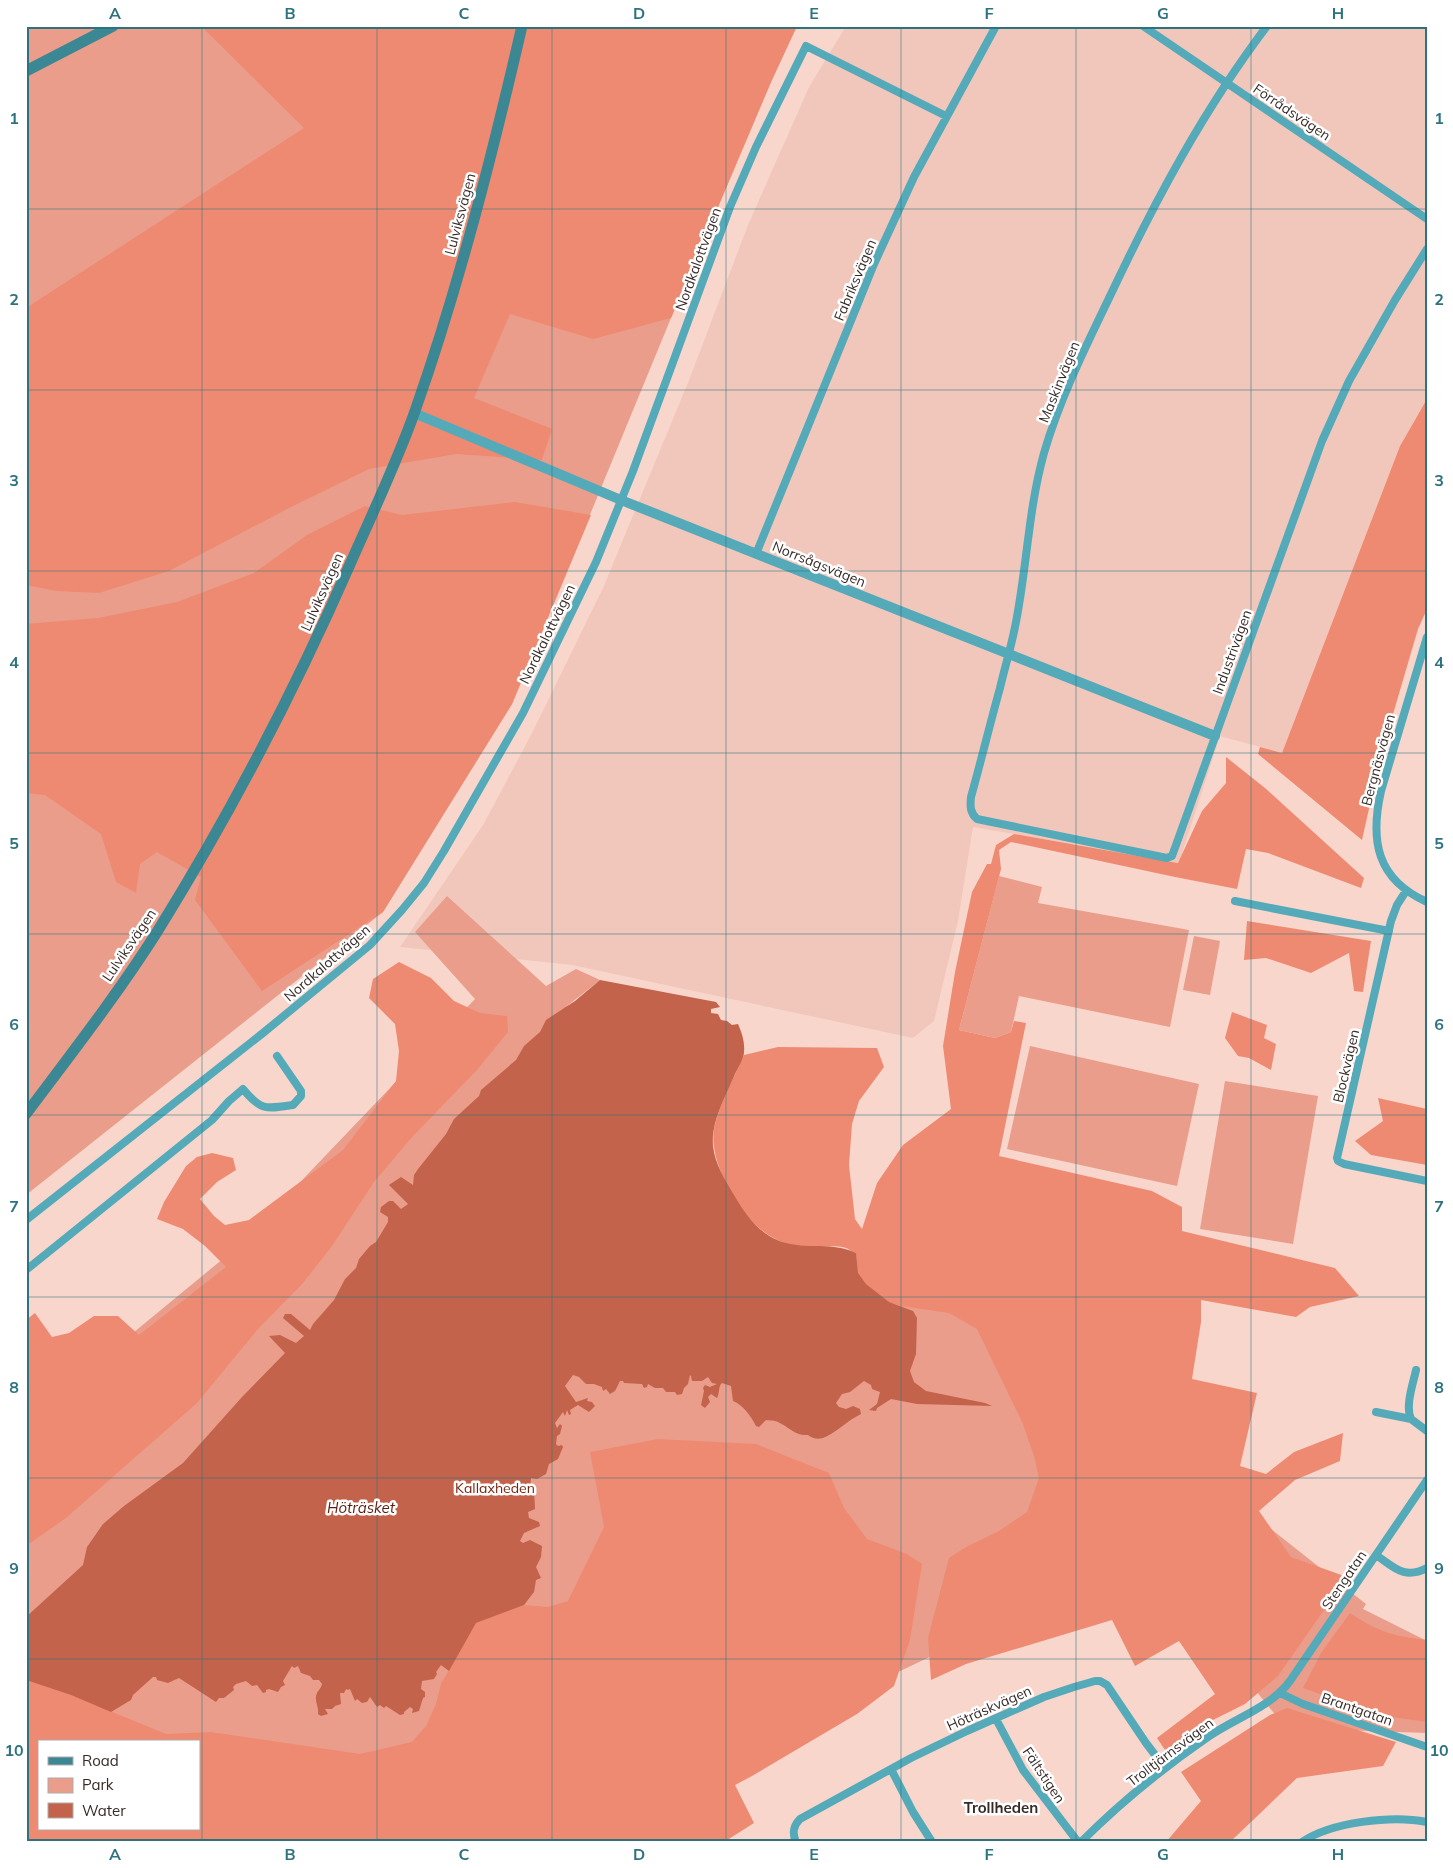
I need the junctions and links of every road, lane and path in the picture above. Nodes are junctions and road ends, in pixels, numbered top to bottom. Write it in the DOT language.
graph roads {
  1 [pos="113,26"];
  2 [pos="522,26"];
  3 [pos="996,26"];
  4 [pos="1143,26"];
  5 [pos="1267,26"];
  6 [pos="26,71"];
  7 [pos="1227,83"];
  8 [pos="946,116"];
  9 [pos="1427,219"];
  10 [pos="1427,249"];
  11 [pos="414,413"];
  12 [pos="621,500"];
  13 [pos="756,554"];
  14 [pos="1427,637"];
  15 [pos="1008,654"];
  16 [pos="1215,736"];
  17 [pos="974,785"];
  18 [pos="1406,891"];
  19 [pos="1235,901"];
  20 [pos="1427,902"];
  21 [pos="1389,931"];
  22 [pos="277,1056"];
  23 [pos="26,1114"];
  24 [pos="1427,1181"];
  25 [pos="26,1220"];
  26 [pos="26,1270"];
  27 [pos="1416,1370"];
  28 [pos="1376,1412"];
  29 [pos="1411,1419"];
  30 [pos="1427,1431"];
  31 [pos="1427,1480"];
  32 [pos="1376,1555"];
  33 [pos="1427,1568"];
  34 [pos="1280,1692"];
  35 [pos="996,1719"];
  36 [pos="1427,1747"];
  37 [pos="1165,1768"];
  38 [pos="891,1769"];
  39 [pos="1427,1822"];
  40 [pos="796,1842"];
  41 [pos="932,1842"];
  42 [pos="1079,1842"];
  43 [pos="1302,1842"];
  1 -- 6 [label="main road"];
  2 -- 11 [label="main road, Lulviksvägen"];
  3 -- 8 [label="street, Fabriksvägen"];
  4 -- 7 [label="street, Förrådsvägen"];
  5 -- 7 [label="street, Maskinvägen"];
  7 -- 9 [label="street, Förrådsvägen"];
  7 -- 15 [label="street, Maskinvägen"];
  8 -- 12 [label="street, Nordkalottvägen"];
  8 -- 13 [label="street, Fabriksvägen"];
  10 -- 16 [label="street, Industrivägen"];
  11 -- 12 [label="street, Norrsågsvägen"];
  11 -- 23 [label="main road, Lulviksvägen"];
  12 -- 13 [label="street, Norrsågsvägen"];
  12 -- 25 [label="street, Nordkalottvägen"];
  13 -- 15 [label="street, Norrsågsvägen"];
  14 -- 18 [label="street, Bergnäsvägen"];
  15 -- 16 [label="street, Norrsågsvägen"];
  15 -- 17 [label="street, Maskinvägen"];
  16 -- 17 [label="street, Industrivägen"];
  18 -- 20 [label="street, Bergnäsvägen"];
  18 -- 21 [label="street, Blockvägen"];
  19 -- 21 [label="street"];
  21 -- 24 [label="street, Blockvägen"];
  22 -- 26 [label="street"];
  27 -- 29 [label="street"];
  28 -- 29 [label="street"];
  29 -- 30 [label="street"];
  31 -- 32 [label="street, Stengatan"];
  32 -- 33 [label="street"];
  32 -- 34 [label="street, Stengatan"];
  34 -- 36 [label="street, Brantgatan"];
  34 -- 37 [label="street, Trolltjärnsvägen"];
  35 -- 37 [label="street, Höträskvägen"];
  35 -- 38 [label="street, Höträskvägen"];
  35 -- 42 [label="street, Fältstigen"];
  37 -- 42 [label="street, Trolltjärnsvägen"];
  38 -- 40 [label="street, Höträskvägen"];
  38 -- 41 [label="street"];
  39 -- 43 [label="street"];
}
